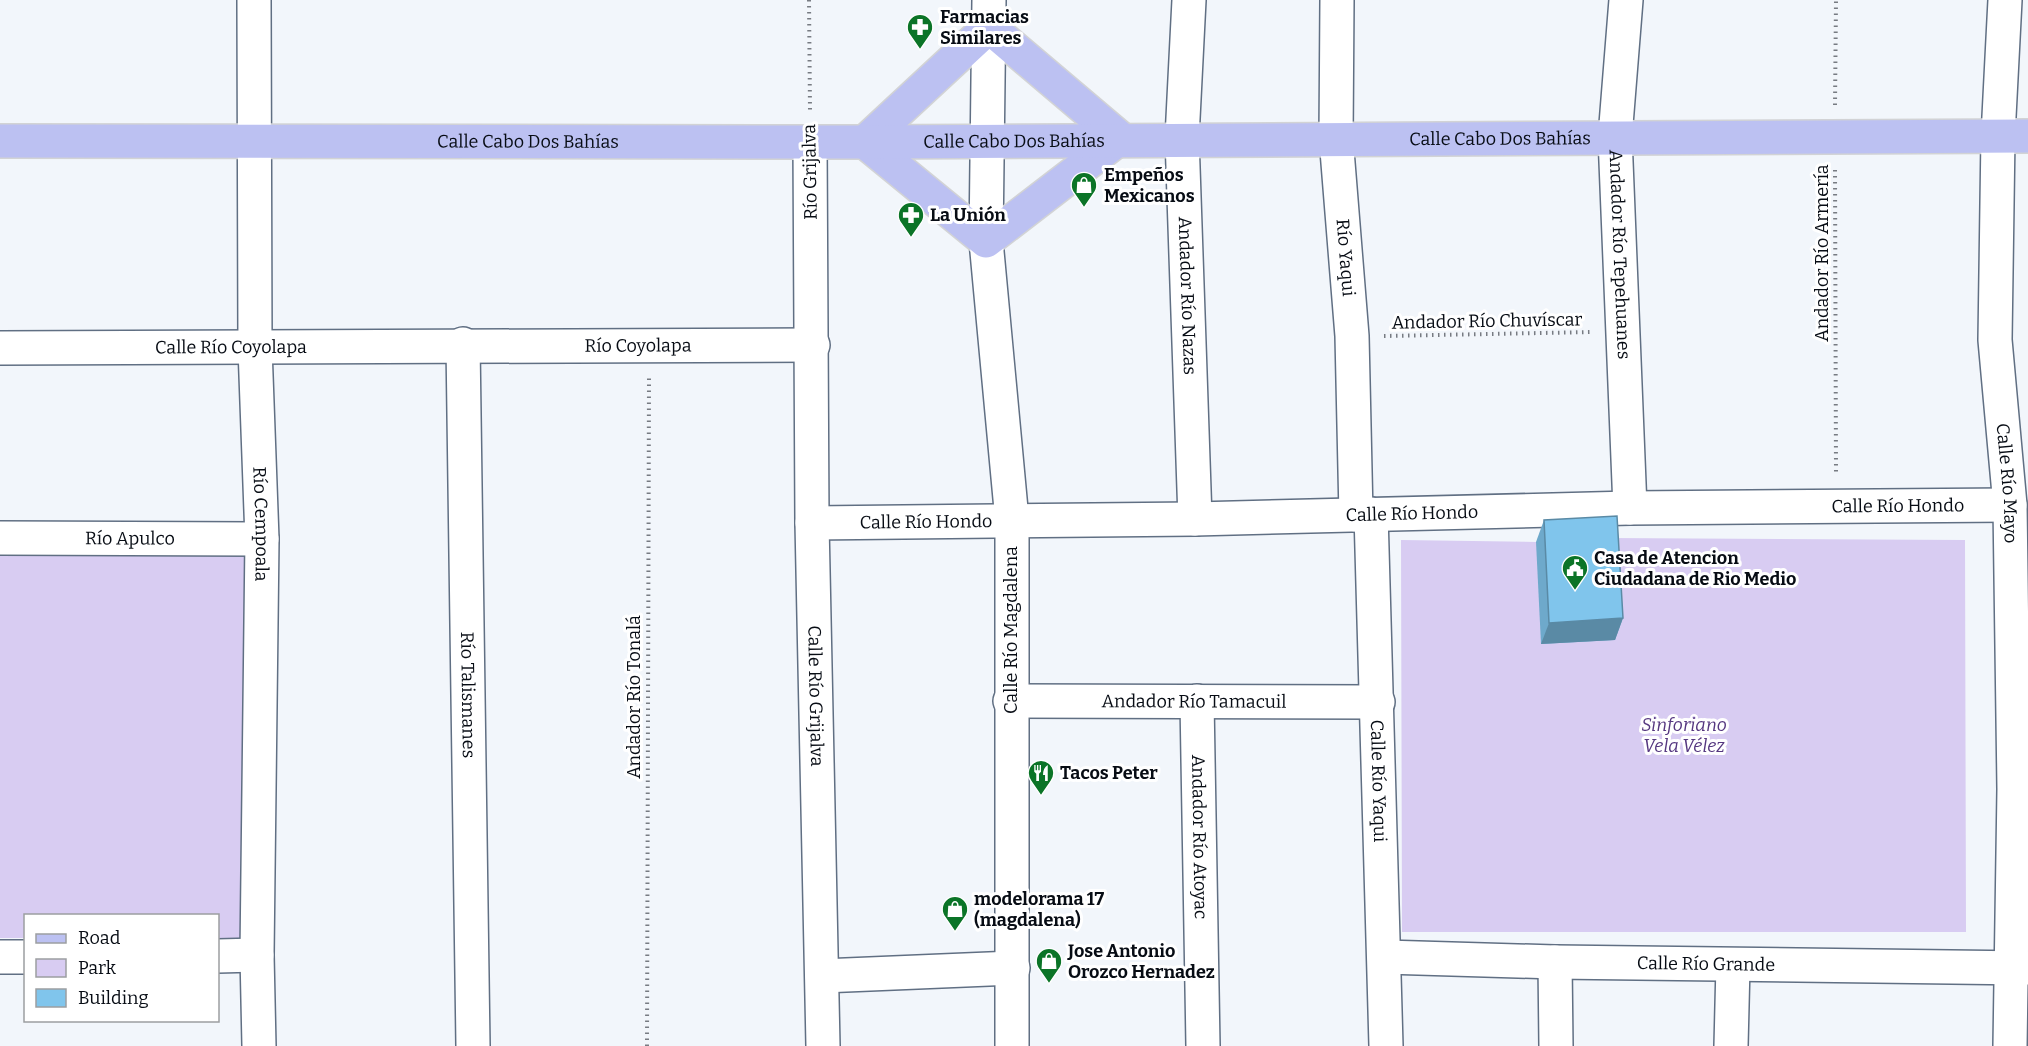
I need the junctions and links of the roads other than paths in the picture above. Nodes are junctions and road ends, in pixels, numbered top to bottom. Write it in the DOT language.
graph roads {
  1 [pos="254,0"];
  2 [pos="1189,0"];
  3 [pos="1336,0"];
  4 [pos="1626,0"];
  5 [pos="2005,0"];
  6 [pos="989,14"];
  7 [pos="2013,136"];
  8 [pos="1120,138"];
  9 [pos="1182,138"];
  10 [pos="1336,138"];
  11 [pos="1615,138"];
  12 [pos="988,139"];
  13 [pos="0,141"];
  14 [pos="252,141"];
  15 [pos="810,142"];
  16 [pos="865,142"];
  17 [pos="986,241"];
  18 [pos="464,344"];
  19 [pos="813,345"];
  20 [pos="0,348"];
  21 [pos="255,348"];
  22 [pos="2010,505"];
  23 [pos="1630,508"];
  24 [pos="1364,515"];
  25 [pos="1195,519"];
  26 [pos="1012,520"];
  27 [pos="813,523"];
  28 [pos="0,538"];
  29 [pos="262,539"];
  30 [pos="1010,701"];
  31 [pos="1197,701"];
  32 [pos="1378,702"];
  33 [pos="2021,789"];
  34 [pos="257,955"];
  35 [pos="219,956"];
  36 [pos="0,957"];
  37 [pos="24,957"];
  38 [pos="1385,957"];
  39 [pos="1556,963"];
  40 [pos="1733,965"];
  41 [pos="1012,968"];
  42 [pos="2020,968"];
  43 [pos="822,976"];
  44 [pos="259,1046"];
  45 [pos="473,1046"];
  46 [pos="823,1046"];
  47 [pos="1012,1046"];
  48 [pos="1203,1046"];
  49 [pos="1386,1046"];
  50 [pos="1556,1046"];
  51 [pos="1731,1046"];
  52 [pos="2010,1046"];
  1 -- 14 [label="street, Río Cempoala"];
  2 -- 9 [label="street, Andador Río Nazas"];
  3 -- 10 [label="street, Río Yaqui"];
  4 -- 11 [label="street, Andador Río Tepehuanes"];
  5 -- 7 [label="street, Calle Río Mayo"];
  6 -- 8 [label="main road"];
  6 -- 12 [label="street, Calle Río Magdalena"];
  6 -- 16 [label="main road"];
  7 -- 11 [label="main road, Calle Cabo Dos Bahías"];
  7 -- 22 [label="street, Calle Río Mayo"];
  8 -- 9 [label="main road, Calle Cabo Dos Bahías"];
  8 -- 12 [label="main road, Calle Cabo Dos Bahías"];
  8 -- 17 [label="main road"];
  9 -- 10 [label="main road, Calle Cabo Dos Bahías"];
  9 -- 25 [label="street, Andador Río Nazas"];
  10 -- 11 [label="main road, Calle Cabo Dos Bahías"];
  10 -- 24 [label="street, Río Yaqui"];
  11 -- 23 [label="street, Andador Río Tepehuanes"];
  12 -- 16 [label="main road, Calle Cabo Dos Bahías"];
  12 -- 17 [label="street, Calle Río Magdalena"];
  13 -- 14 [label="main road, Calle Cabo Dos Bahías"];
  14 -- 15 [label="main road, Calle Cabo Dos Bahías"];
  14 -- 21 [label="street, Río Cempoala"];
  15 -- 16 [label="main road, Calle Cabo Dos Bahías"];
  15 -- 19 [label="street, Río Grijalva"];
  16 -- 17 [label="main road"];
  17 -- 26 [label="street, Calle Río Magdalena"];
  18 -- 19 [label="street, Río Coyolapa"];
  18 -- 21 [label="street, Calle Río Coyolapa"];
  18 -- 45 [label="street, Río Talismanes"];
  19 -- 27 [label="street, Calle Río Grijalva"];
  20 -- 21 [label="street, Calle Río Coyolapa"];
  21 -- 29 [label="street, Río Cempoala"];
  22 -- 23 [label="street, Calle Río Hondo"];
  22 -- 33 [label="street, Calle Río Mayo"];
  23 -- 24 [label="street, Calle Río Hondo"];
  24 -- 25 [label="street, Calle Río Hondo"];
  24 -- 32 [label="street, Calle Río Yaqui"];
  25 -- 26 [label="street, Calle Río Hondo"];
  26 -- 27 [label="street, Calle Río Hondo"];
  26 -- 30 [label="street, Calle Río Magdalena"];
  27 -- 43 [label="street, Calle Río Grijalva"];
  28 -- 29 [label="street, Río Apulco"];
  29 -- 34 [label="street, Río Cempoala"];
  30 -- 31 [label="street, Andador Río Tamacuil"];
  30 -- 41 [label="street, Calle Río Magdalena"];
  31 -- 32 [label="street, Andador Río Tamacuil"];
  31 -- 48 [label="street, Andador Río Atoyac"];
  32 -- 38 [label="street, Calle Río Yaqui"];
  33 -- 42 [label="street, Calle Río Mayo"];
  34 -- 35 [label="street"];
  34 -- 44 [label="street, Río Cempoala"];
  36 -- 37 [label="street"];
  38 -- 39 [label="street, Calle Río Grande"];
  38 -- 49 [label="street, Calle Río Yaqui"];
  39 -- 40 [label="street, Calle Río Grande"];
  39 -- 50 [label="street"];
  40 -- 42 [label="street, Calle Río Grande"];
  40 -- 51 [label="street"];
  41 -- 43 [label="street"];
  41 -- 47 [label="street, Calle Río Magdalena"];
  42 -- 52 [label="street, Calle Río Mayo"];
  43 -- 46 [label="street, Calle Río Grijalva"];
}
